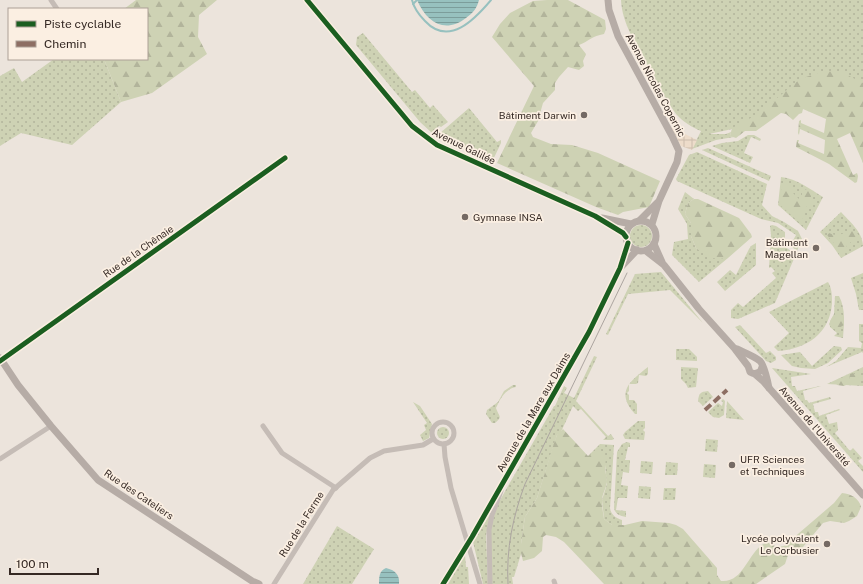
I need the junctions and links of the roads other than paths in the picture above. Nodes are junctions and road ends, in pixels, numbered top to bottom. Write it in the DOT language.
graph roads {
  1 [pos="307,0"];
  2 [pos="608,0"];
  3 [pos="285,158"];
  4 [pos="659,201"];
  5 [pos="595,216"];
  6 [pos="640,220"];
  7 [pos="631,224"];
  8 [pos="652,224"];
  9 [pos="627,240"];
  10 [pos="654,244"];
  11 [pos="637,250"];
  12 [pos="646,251"];
  13 [pos="664,265"];
  14 [pos="620,268"];
  15 [pos="736,349"];
  16 [pos="0,359"];
  17 [pos="755,359"];
  18 [pos="748,366"];
  19 [pos="762,367"];
  20 [pos="755,374"];
  21 [pos="769,388"];
  22 [pos="51,426"];
  23 [pos="263,426"];
  24 [pos="433,439"];
  25 [pos="444,444"];
  26 [pos="517,458"];
  27 [pos="0,459"];
  28 [pos="336,488"];
  29 [pos="863,495"];
  30 [pos="259,584"];
  31 [pos="274,584"];
  32 [pos="443,584"];
  33 [pos="480,584"];
  34 [pos="490,584"];
  1 -- 5 [label="street, Avenue Galilée"];
  2 -- 4 [label="street, Avenue Nicolas Copernic"];
  3 -- 16 [label="street, Rue de la Chênaie"];
  4 -- 6 [label="street, Avenue Nicolas Copernic"];
  4 -- 8 [label="street, Avenue Nicolas Copernic"];
  5 -- 7 [label="street, Avenue Galilée"];
  5 -- 9 [label="street, Avenue Galilée"];
  6 -- 7 [label="street"];
  6 -- 8 [label="street"];
  7 -- 9 [label="street"];
  8 -- 10 [label="street"];
  9 -- 11 [label="street"];
  9 -- 14 [label="street, Avenue de la Mare aux Daims"];
  10 -- 12 [label="street"];
  10 -- 13 [label="street"];
  11 -- 12 [label="street"];
  11 -- 14 [label="street, Avenue de la Mare aux Daims"];
  12 -- 13 [label="street"];
  13 -- 15 [label="street"];
  14 -- 26 [label="street, Avenue de la Mare aux Daims"];
  15 -- 17 [label="street"];
  15 -- 18 [label="street"];
  16 -- 22 [label="street, Rue des Cateliers"];
  17 -- 18 [label="street"];
  17 -- 19 [label="street"];
  18 -- 20 [label="street"];
  19 -- 20 [label="street"];
  19 -- 21 [label="street, Avenue de l'Université"];
  20 -- 21 [label="street, Avenue de l'Université"];
  21 -- 29 [label="street, Avenue de l'Université"];
  22 -- 27 [label="street"];
  22 -- 30 [label="street, Rue des Cateliers"];
  23 -- 28 [label="street"];
  24 -- 25 [label="street"];
  24 -- 25 [label="street"];
  24 -- 28 [label="street, Rue de la Ferme"];
  25 -- 33 [label="street"];
  26 -- 32 [label="street, Avenue de la Mare aux Daims"];
  26 -- 34 [label="street"];
  28 -- 31 [label="street, Rue de la Ferme"];
}
